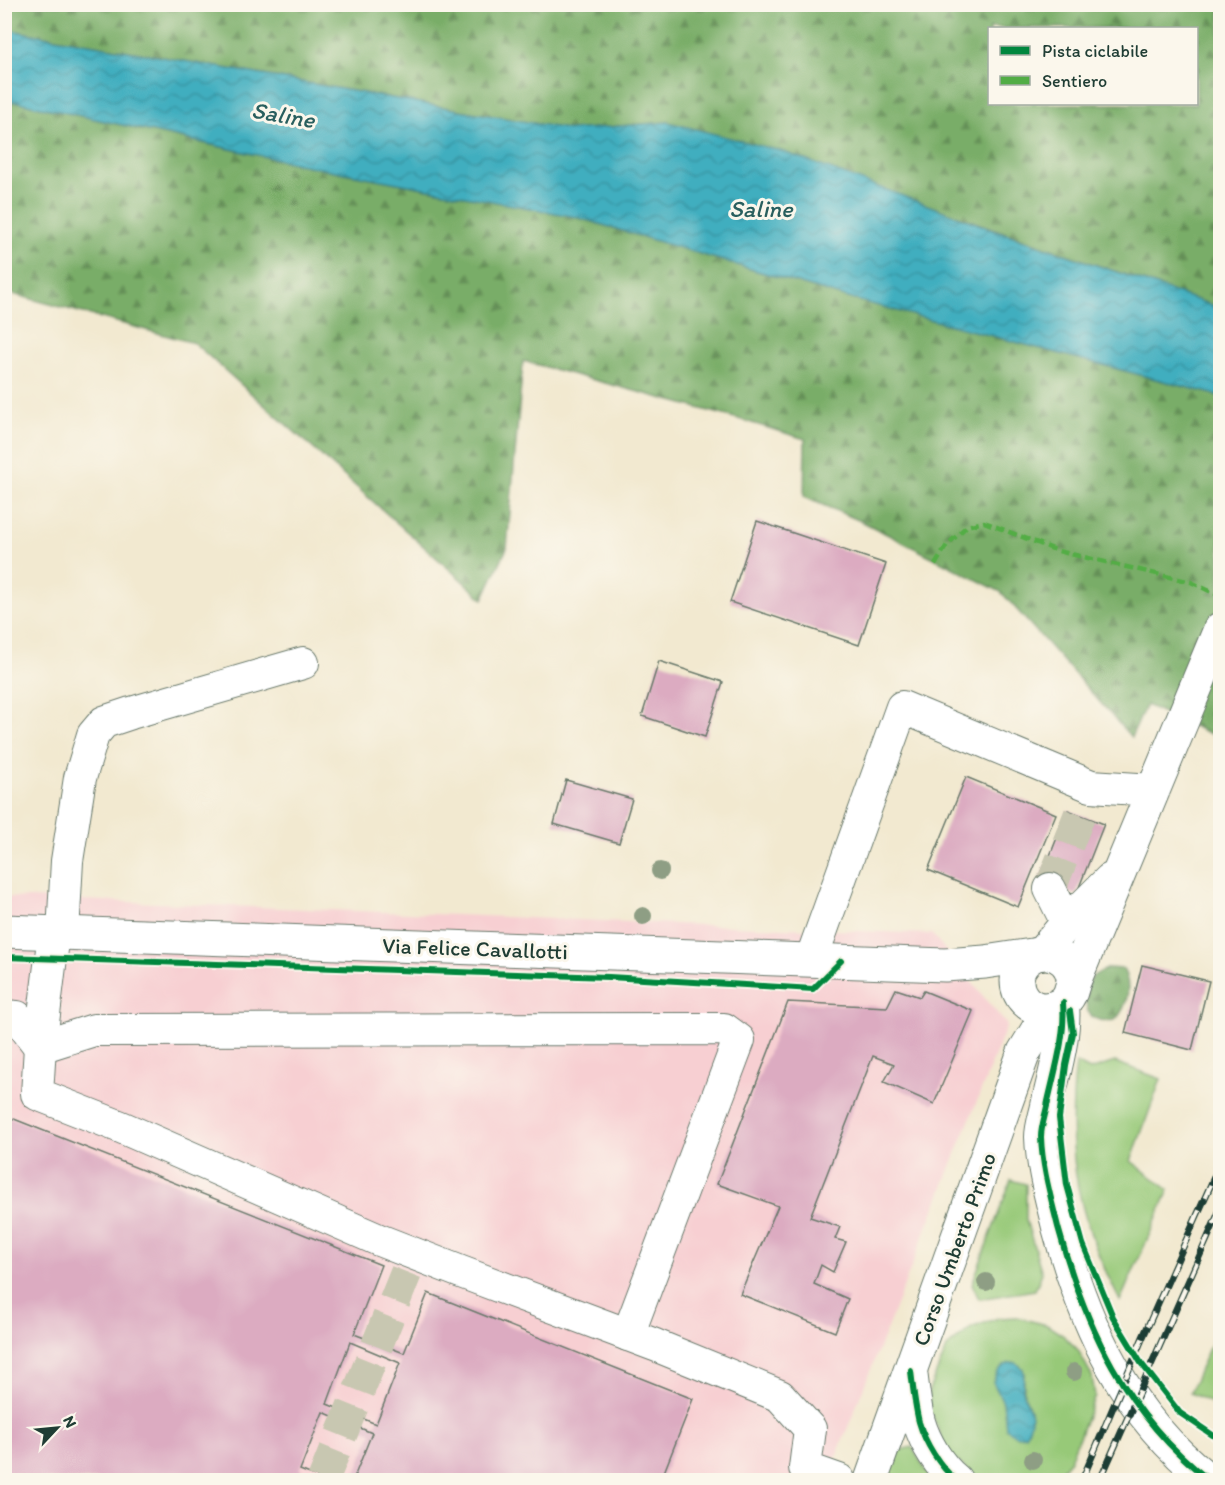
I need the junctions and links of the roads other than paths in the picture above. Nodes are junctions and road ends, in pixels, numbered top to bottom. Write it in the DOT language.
graph roads {
  1 [pos="1221,629"];
  2 [pos="303,663"];
  3 [pos="1159,776"];
  4 [pos="1122,869"];
  5 [pos="1050,889"];
  6 [pos="1067,923"];
  7 [pos="4,931"];
  8 [pos="59,933"];
  9 [pos="1037,954"];
  10 [pos="811,960"];
  11 [pos="945,965"];
  12 [pos="1018,990"];
  13 [pos="1062,1000"];
  14 [pos="4,1016"];
  15 [pos="40,1047"];
  16 [pos="1024,1052"];
  17 [pos="628,1335"];
  18 [pos="911,1371"];
  19 [pos="839,1480"];
  20 [pos="871,1480"];
  21 [pos="956,1480"];
  22 [pos="1209,1480"];
  1 -- 3 [label="main road, Corso Umberto Primo"];
  2 -- 8 [label="street"];
  3 -- 4 [label="main road, Corso Umberto Primo"];
  3 -- 10 [label="street"];
  4 -- 6 [label="main road, Corso Umberto Primo"];
  4 -- 13 [label="main road, Corso Umberto Primo"];
  5 -- 6 [label="street"];
  6 -- 9 [label="main road, Corso Umberto Primo"];
  7 -- 8 [label="main road, Via Felice Cavallotti"];
  8 -- 10 [label="main road, Via Felice Cavallotti"];
  8 -- 15 [label="street"];
  9 -- 11 [label="main road, Via Felice Cavallotti"];
  9 -- 12 [label="main road, Corso Umberto Primo"];
  9 -- 13 [label="main road"];
  10 -- 11 [label="main road, Via Felice Cavallotti"];
  11 -- 12 [label="main road, Via Felice Cavallotti"];
  12 -- 13 [label="main road, Via Felice Cavallotti"];
  12 -- 16 [label="main road, Corso Umberto Primo"];
  13 -- 16 [label="main road, Corso Umberto Primo"];
  13 -- 22 [label="street"];
  14 -- 15 [label="street"];
  15 -- 17 [label="street"];
  15 -- 17 [label="street"];
  16 -- 18 [label="main road, Corso Umberto Primo"];
  17 -- 19 [label="street"];
  18 -- 20 [label="main road, Corso Umberto Primo"];
  18 -- 21 [label="street"];
}
